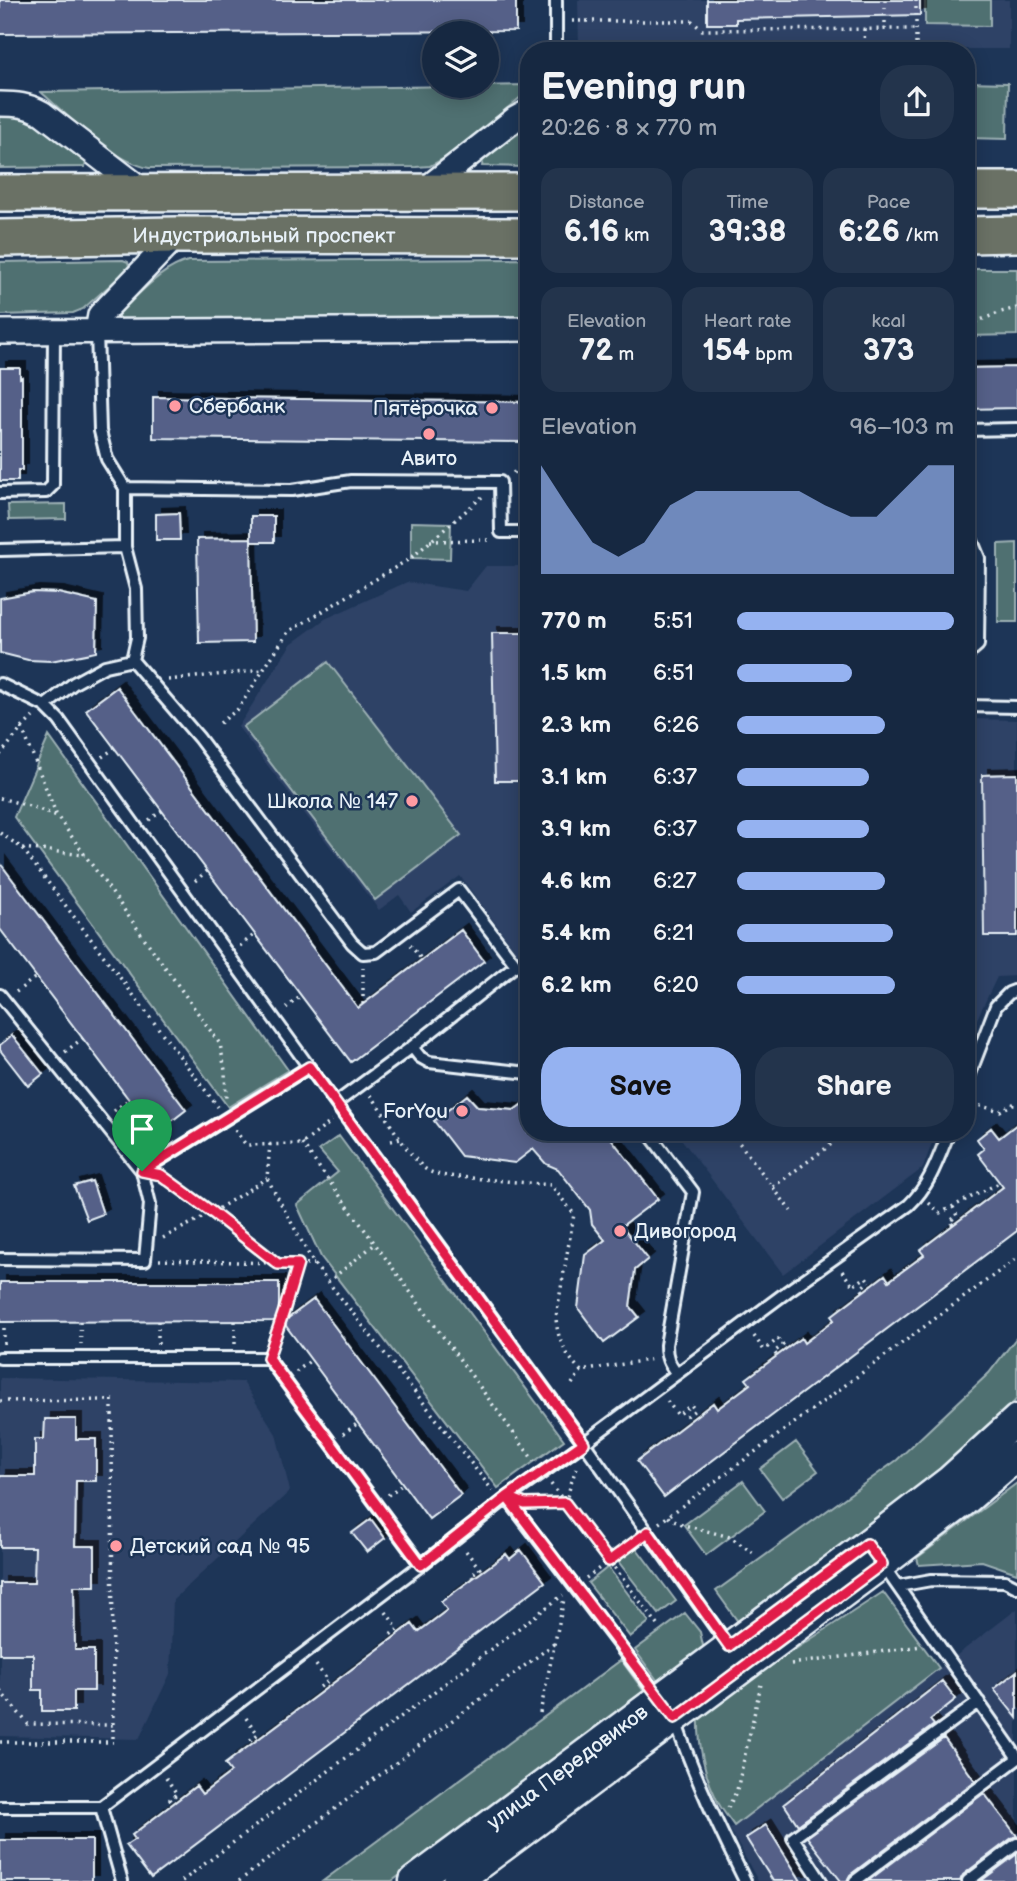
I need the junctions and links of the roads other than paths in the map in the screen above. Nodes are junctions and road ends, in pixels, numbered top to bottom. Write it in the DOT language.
graph roads {
  1 [pos="556,0"];
  2 [pos="556,42"];
  3 [pos="0,104"];
  4 [pos="520,116"];
  5 [pos="975,187"];
  6 [pos="1017,190"];
  7 [pos="145,192"];
  8 [pos="520,192"];
  9 [pos="0,193"];
  10 [pos="422,193"];
  11 [pos="1017,234"];
  12 [pos="177,235"];
  13 [pos="520,236"];
  14 [pos="975,236"];
  15 [pos="0,238"];
  16 [pos="520,329"];
  17 [pos="54,331"];
  18 [pos="97,331"];
  19 [pos="0,332"];
  20 [pos="1017,429"];
  21 [pos="975,430"];
  22 [pos="125,488"];
  23 [pos="0,493"];
  24 [pos="520,531"];
  25 [pos="125,547"];
  26 [pos="975,548"];
  27 [pos="0,550"];
  28 [pos="975,648"];
  29 [pos="132,660"];
  30 [pos="0,684"];
  31 [pos="45,706"];
  32 [pos="975,706"];
  33 [pos="1017,707"];
  34 [pos="1017,990"];
  35 [pos="2,998"];
  36 [pos="412,1047"];
  37 [pos="975,1061"];
  38 [pos="309,1067"];
  39 [pos="520,1072"];
  40 [pos="340,1108"];
  41 [pos="655,1141"];
  42 [pos="942,1141"];
  43 [pos="142,1171"];
  44 [pos="0,1259"];
  45 [pos="2,1358"];
  46 [pos="677,1374"];
  47 [pos="1017,1419"];
  48 [pos="584,1443"];
  49 [pos="1017,1456"];
  50 [pos="507,1497"];
  51 [pos="421,1565"];
  52 [pos="882,1565"];
  53 [pos="1017,1587"];
  54 [pos="745,1664"];
  55 [pos="979,1702"];
  56 [pos="667,1708"];
  57 [pos="1017,1758"];
  58 [pos="0,1807"];
  59 [pos="100,1807"];
  60 [pos="1017,1844"];
  61 [pos="122,1881"];
  62 [pos="414,1881"];
  63 [pos="457,1881"];
  64 [pos="745,1881"];
  65 [pos="821,1881"];
  66 [pos="855,1881"];
  67 [pos="968,1881"];
  1 -- 2 [label="lane"];
  3 -- 7 [label="street, Индустриальный проспект"];
  4 -- 10 [label="street"];
  5 -- 6 [label="main road"];
  7 -- 9 [label="main road, Индустриальный проспект"];
  7 -- 10 [label="main road, Индустриальный проспект"];
  8 -- 10 [label="main road, Индустриальный проспект"];
  11 -- 14 [label="main road"];
  12 -- 13 [label="main road, Индустриальный проспект"];
  12 -- 15 [label="main road, Индустриальный проспект"];
  12 -- 18 [label="street"];
  16 -- 18 [label="street"];
  17 -- 18 [label="street"];
  17 -- 19 [label="street"];
  17 -- 23 [label="lane"];
  18 -- 22 [label="lane"];
  20 -- 21 [label="lane"];
  22 -- 24 [label="lane"];
  22 -- 25 [label="lane"];
  25 -- 27 [label="lane"];
  25 -- 29 [label="lane"];
  26 -- 28 [label="lane"];
  29 -- 31 [label="lane"];
  29 -- 36 [label="lane"];
  30 -- 31 [label="lane"];
  31 -- 38 [label="lane"];
  32 -- 33 [label="lane"];
  34 -- 37 [label="lane"];
  35 -- 43 [label="lane"];
  36 -- 39 [label="lane"];
  36 -- 40 [label="lane"];
  38 -- 40 [label="lane"];
  38 -- 43 [label="lane"];
  40 -- 48 [label="lane"];
  41 -- 46 [label="lane"];
  42 -- 46 [label="lane"];
  43 -- 44 [label="lane"];
  45 -- 51 [label="lane"];
  46 -- 48 [label="lane"];
  47 -- 52 [label="street, улица Передовиков"];
  48 -- 50 [label="lane"];
  48 -- 54 [label="lane"];
  49 -- 52 [label="street, улица Передовиков"];
  50 -- 51 [label="lane"];
  50 -- 56 [label="lane"];
  51 -- 59 [label="lane"];
  52 -- 53 [label="lane"];
  52 -- 54 [label="street, улица Передовиков"];
  52 -- 55 [label="lane"];
  54 -- 56 [label="street, улица Передовиков"];
  55 -- 57 [label="lane"];
  55 -- 65 [label="lane"];
  56 -- 62 [label="street, улица Передовиков"];
  56 -- 63 [label="street, улица Передовиков"];
  56 -- 64 [label="lane"];
  57 -- 66 [label="lane"];
  58 -- 59 [label="lane"];
  59 -- 61 [label="lane"];
  60 -- 67 [label="lane"];
}
